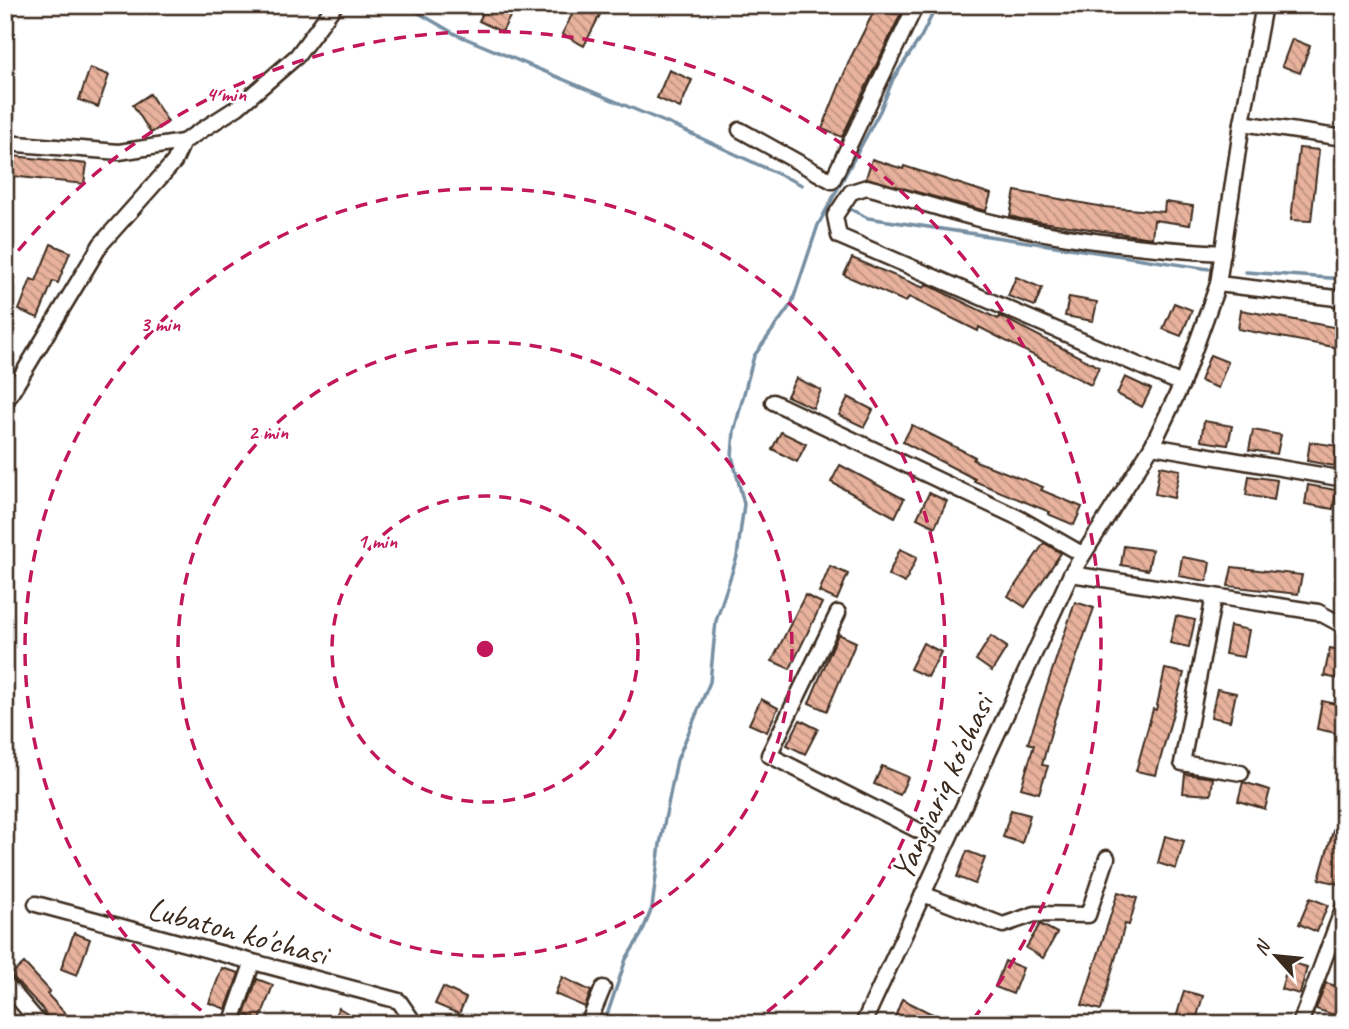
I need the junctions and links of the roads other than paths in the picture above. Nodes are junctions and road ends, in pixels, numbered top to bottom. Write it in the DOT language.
graph roads {
  1 [pos="335,5"];
  2 [pos="916,5"];
  3 [pos="1264,5"];
  4 [pos="1242,123"];
  5 [pos="740,130"];
  6 [pos="1344,138"];
  7 [pos="183,142"];
  8 [pos="5,143"];
  9 [pos="1223,253"];
  10 [pos="1218,284"];
  11 [pos="1344,299"];
  12 [pos="1182,384"];
  13 [pos="772,402"];
  14 [pos="5,403"];
  15 [pos="1152,446"];
  16 [pos="1344,479"];
  17 [pos="1082,554"];
  18 [pos="1070,574"];
  19 [pos="1214,596"];
  20 [pos="838,613"];
  21 [pos="1344,626"];
  22 [pos="1241,773"];
  23 [pos="946,844"];
  24 [pos="1107,858"];
  25 [pos="923,894"];
  26 [pos="36,904"];
  27 [pos="1344,906"];
  28 [pos="252,964"];
  29 [pos="5,983"];
  30 [pos="603,988"];
  31 [pos="40,1024"];
  32 [pos="231,1024"];
  33 [pos="415,1024"];
  34 [pos="588,1024"];
  35 [pos="863,1024"];
  36 [pos="1300,1024"];
  1 -- 7 [label="street"];
  2 -- 5 [label="street"];
  3 -- 4 [label="street"];
  4 -- 6 [label="street"];
  4 -- 9 [label="street"];
  7 -- 8 [label="street"];
  7 -- 14 [label="street"];
  9 -- 10 [label="street, Yangiariq ko'chasi"];
  9 -- 12 [label="street"];
  10 -- 11 [label="street"];
  10 -- 12 [label="street, Yangiariq ko'chasi"];
  12 -- 15 [label="street, Yangiariq ko'chasi"];
  13 -- 17 [label="street"];
  15 -- 16 [label="street"];
  15 -- 17 [label="street, Yangiariq ko'chasi"];
  17 -- 18 [label="street, Yangiariq ko'chasi"];
  18 -- 19 [label="street"];
  18 -- 23 [label="street, Yangiariq ko'chasi"];
  19 -- 21 [label="street"];
  19 -- 22 [label="street"];
  20 -- 23 [label="street"];
  23 -- 25 [label="street, Yangiariq ko'chasi"];
  24 -- 25 [label="street"];
  25 -- 35 [label="street, Yangiariq ko'chasi"];
  26 -- 28 [label="street, Lubaton ko'chasi"];
  27 -- 36 [label="street"];
  28 -- 32 [label="street"];
  28 -- 33 [label="street, Lubaton ko'chasi"];
  29 -- 31 [label="street"];
  30 -- 34 [label="street"];
}
